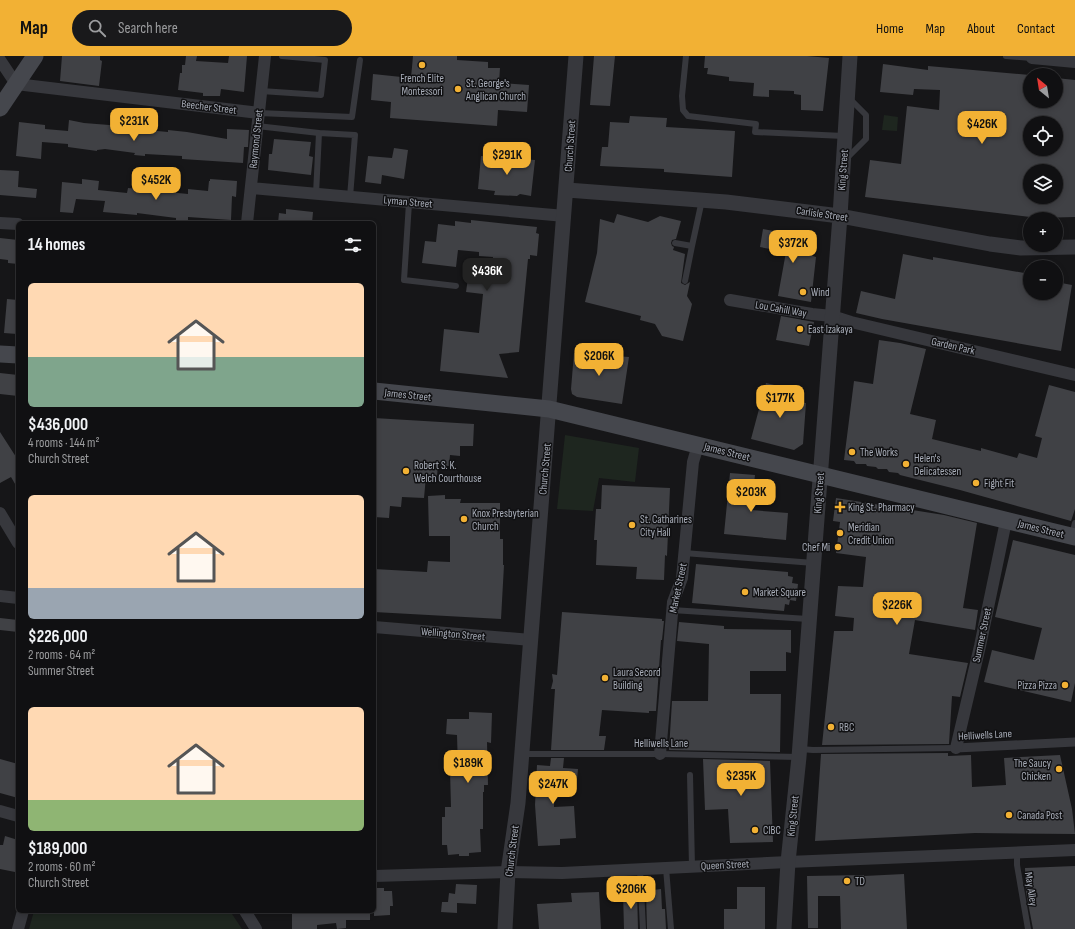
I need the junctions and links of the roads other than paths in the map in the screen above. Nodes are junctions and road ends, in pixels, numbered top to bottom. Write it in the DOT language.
graph roads {
  1 [pos="35,56"];
  2 [pos="264,56"];
  3 [pos="282,56"];
  4 [pos="576,56"];
  5 [pos="686,56"];
  6 [pos="850,56"];
  7 [pos="1006,56"];
  8 [pos="1032,57"];
  9 [pos="0,60"];
  10 [pos="360,60"];
  11 [pos="1075,62"];
  12 [pos="16,84"];
  13 [pos="261,91"];
  14 [pos="848,97"];
  15 [pos="0,108"];
  16 [pos="259,113"];
  17 [pos="257,126"];
  18 [pos="320,133"];
  19 [pos="845,136"];
  20 [pos="844,162"];
  21 [pos="251,188"];
  22 [pos="567,190"];
  23 [pos="316,194"];
  24 [pos="350,197"];
  25 [pos="702,200"];
  26 [pos="409,203"];
  27 [pos="565,216"];
  28 [pos="840,216"];
  29 [pos="247,221"];
  30 [pos="0,223"];
  31 [pos="16,224"];
  32 [pos="675,243"];
  33 [pos="692,246"];
  34 [pos="1075,247"];
  35 [pos="685,281"];
  36 [pos="456,286"];
  37 [pos="730,300"];
  38 [pos="832,316"];
  39 [pos="0,354"];
  40 [pos="16,355"];
  41 [pos="1075,375"];
  42 [pos="376,392"];
  43 [pos="549,409"];
  44 [pos="698,445"];
  45 [pos="821,475"];
  46 [pos="0,513"];
  47 [pos="1006,521"];
  48 [pos="1074,532"];
  49 [pos="16,539"];
  50 [pos="684,553"];
  51 [pos="814,563"];
  52 [pos="0,596"];
  53 [pos="16,598"];
  54 [pos="672,610"];
  55 [pos="810,620"];
  56 [pos="376,627"];
  57 [pos="531,640"];
  58 [pos="1075,742"];
  59 [pos="956,748"];
  60 [pos="799,753"];
  61 [pos="522,754"];
  62 [pos="660,754"];
  63 [pos="690,776"];
  64 [pos="0,811"];
  65 [pos="16,815"];
  66 [pos="1075,850"];
  67 [pos="1017,852"];
  68 [pos="788,862"];
  69 [pos="692,867"];
  70 [pos="666,868"];
  71 [pos="640,869"];
  72 [pos="508,872"];
  73 [pos="376,876"];
  74 [pos="22,913"];
  75 [pos="246,913"];
  76 [pos="18,929"];
  77 [pos="256,929"];
  78 [pos="505,929"];
  79 [pos="643,929"];
  80 [pos="671,929"];
  81 [pos="784,929"];
  82 [pos="1028,929"];
  1 -- 12 [label="main road"];
  2 -- 13 [label="street, Raymond Street"];
  3 -- 13 [label="lane"];
  4 -- 22 [label="street, Church Street"];
  5 -- 19 [label="lane"];
  6 -- 14 [label="street, King Street"];
  7 -- 8 [label="lane"];
  8 -- 11 [label="street"];
  9 -- 12 [label="street"];
  10 -- 16 [label="lane"];
  12 -- 15 [label="main road"];
  12 -- 16 [label="street, Beecher Street"];
  13 -- 16 [label="street, Raymond Street"];
  14 -- 19 [label="street, King Street"];
  14 -- 20 [label="lane"];
  16 -- 17 [label="street, Raymond Street"];
  17 -- 18 [label="lane"];
  17 -- 21 [label="street, Raymond Street"];
  18 -- 23 [label="lane"];
  18 -- 24 [label="lane"];
  19 -- 20 [label="street, King Street"];
  20 -- 28 [label="street, King Street"];
  21 -- 23 [label="street, Lyman Street"];
  21 -- 29 [label="street, Raymond Street"];
  22 -- 25 [label="street, Carlisle Street"];
  22 -- 27 [label="street, Church Street"];
  23 -- 24 [label="street, Lyman Street"];
  24 -- 26 [label="street, Lyman Street"];
  25 -- 28 [label="street, Carlisle Street"];
  25 -- 33 [label="lane"];
  26 -- 27 [label="street, Lyman Street"];
  26 -- 36 [label="lane"];
  27 -- 43 [label="street, Church Street"];
  28 -- 34 [label="street, Carlisle Street"];
  28 -- 38 [label="street, King Street"];
  30 -- 31 [label="street"];
  32 -- 33 [label="lane"];
  33 -- 35 [label="lane"];
  37 -- 38 [label="street, Lou Cahill Way"];
  38 -- 41 [label="street, Garden Park"];
  38 -- 45 [label="street, King Street"];
  39 -- 40 [label="main road"];
  42 -- 43 [label="main road, James Street"];
  43 -- 44 [label="main road, James Street"];
  43 -- 57 [label="street, Church Street"];
  44 -- 45 [label="main road, James Street"];
  44 -- 50 [label="street, Market Street"];
  45 -- 47 [label="main road, James Street"];
  45 -- 51 [label="street, King Street"];
  46 -- 49 [label="street"];
  47 -- 48 [label="main road, James Street"];
  47 -- 59 [label="street, Summer Street"];
  50 -- 51 [label="lane"];
  50 -- 54 [label="street, Market Street"];
  51 -- 55 [label="street, King Street"];
  52 -- 53 [label="street"];
  54 -- 55 [label="lane"];
  54 -- 62 [label="street, Market Street"];
  55 -- 60 [label="street, King Street"];
  56 -- 57 [label="street, Wellington Street"];
  57 -- 61 [label="street, Church Street"];
  58 -- 59 [label="street, Helliwells Lane"];
  59 -- 60 [label="lane, Helliwells Lane"];
  60 -- 62 [label="lane, Helliwells Lane"];
  60 -- 68 [label="street, King Street"];
  61 -- 62 [label="lane, Helliwells Lane"];
  61 -- 72 [label="street, Church Street"];
  63 -- 69 [label="lane"];
  64 -- 65 [label="street"];
  66 -- 67 [label="street, Queen Street"];
  67 -- 68 [label="street, Queen Street"];
  67 -- 82 [label="lane, May Alley"];
  68 -- 69 [label="street, Queen Street"];
  68 -- 81 [label="street, King Street"];
  69 -- 70 [label="street, Queen Street"];
  70 -- 71 [label="street, Queen Street"];
  70 -- 80 [label="lane"];
  71 -- 72 [label="street, Queen Street"];
  71 -- 79 [label="lane"];
  72 -- 73 [label="street, Queen Street"];
  72 -- 78 [label="street, Church Street"];
  74 -- 76 [label="street"];
  75 -- 77 [label="street"];
}
